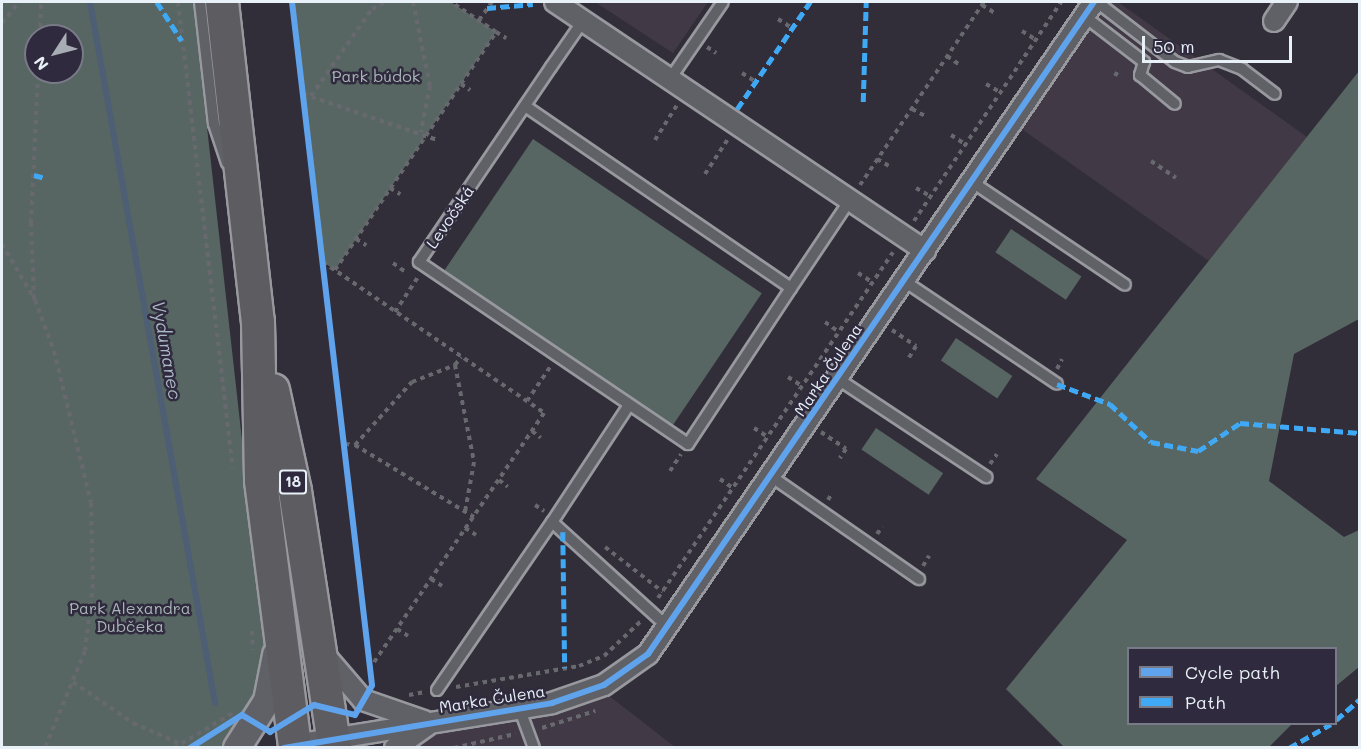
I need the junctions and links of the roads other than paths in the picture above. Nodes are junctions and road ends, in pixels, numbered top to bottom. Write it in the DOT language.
graph roads {
  1 [pos="200,2"];
  2 [pos="222,2"];
  3 [pos="555,2"];
  4 [pos="723,2"];
  5 [pos="1287,2"];
  6 [pos="1092,6"];
  7 [pos="583,21"];
  8 [pos="1274,21"];
  9 [pos="670,79"];
  10 [pos="1275,94"];
  11 [pos="1175,104"];
  12 [pos="525,106"];
  13 [pos="972,182"];
  14 [pos="850,200"];
  15 [pos="247,221"];
  16 [pos="925,251"];
  17 [pos="904,281"];
  18 [pos="1125,285"];
  19 [pos="791,288"];
  20 [pos="258,322"];
  21 [pos="838,379"];
  22 [pos="1057,384"];
  23 [pos="629,405"];
  24 [pos="772,477"];
  25 [pos="986,477"];
  26 [pos="552,522"];
  27 [pos="919,579"];
  28 [pos="264,625"];
  29 [pos="669,629"];
  30 [pos="318,643"];
  31 [pos="437,690"];
  32 [pos="520,710"];
  33 [pos="432,723"];
  34 [pos="334,743"];
  35 [pos="237,747"];
  36 [pos="291,747"];
  37 [pos="395,747"];
  38 [pos="534,747"];
  1 -- 15 [label="lane"];
  2 -- 15 [label="main road, 18"];
  3 -- 7 [label="street"];
  4 -- 9 [label="lane"];
  5 -- 8 [label="street"];
  6 -- 10 [label="lane"];
  6 -- 11 [label="lane"];
  6 -- 13 [label="street, Marka Čulena"];
  7 -- 9 [label="street"];
  7 -- 12 [label="lane, Levočská"];
  9 -- 14 [label="street"];
  12 -- 19 [label="lane"];
  12 -- 23 [label="lane, Levočská"];
  13 -- 16 [label="street, Marka Čulena"];
  13 -- 18 [label="lane"];
  14 -- 16 [label="street"];
  14 -- 19 [label="lane"];
  15 -- 20 [label="main road, 18"];
  16 -- 17 [label="street, Marka Čulena"];
  17 -- 21 [label="street, Marka Čulena"];
  17 -- 22 [label="lane"];
  19 -- 23 [label="lane, Levočská"];
  20 -- 28 [label="main road, 18"];
  20 -- 30 [label="main road, 18"];
  21 -- 24 [label="street, Marka Čulena"];
  21 -- 25 [label="lane, Marka Čulena"];
  23 -- 26 [label="lane"];
  24 -- 27 [label="lane"];
  24 -- 29 [label="street, Marka Čulena"];
  26 -- 29 [label="lane"];
  26 -- 31 [label="lane"];
  28 -- 35 [label="street"];
  28 -- 36 [label="main road, 18"];
  29 -- 32 [label="street, Marka Čulena"];
  30 -- 33 [label="street"];
  30 -- 34 [label="main road, 18"];
  32 -- 33 [label="street, Marka Čulena"];
  32 -- 38 [label="lane"];
  33 -- 34 [label="street, Marka Čulena"];
  33 -- 37 [label="street"];
  34 -- 36 [label="street, Marka Čulena"];
}
